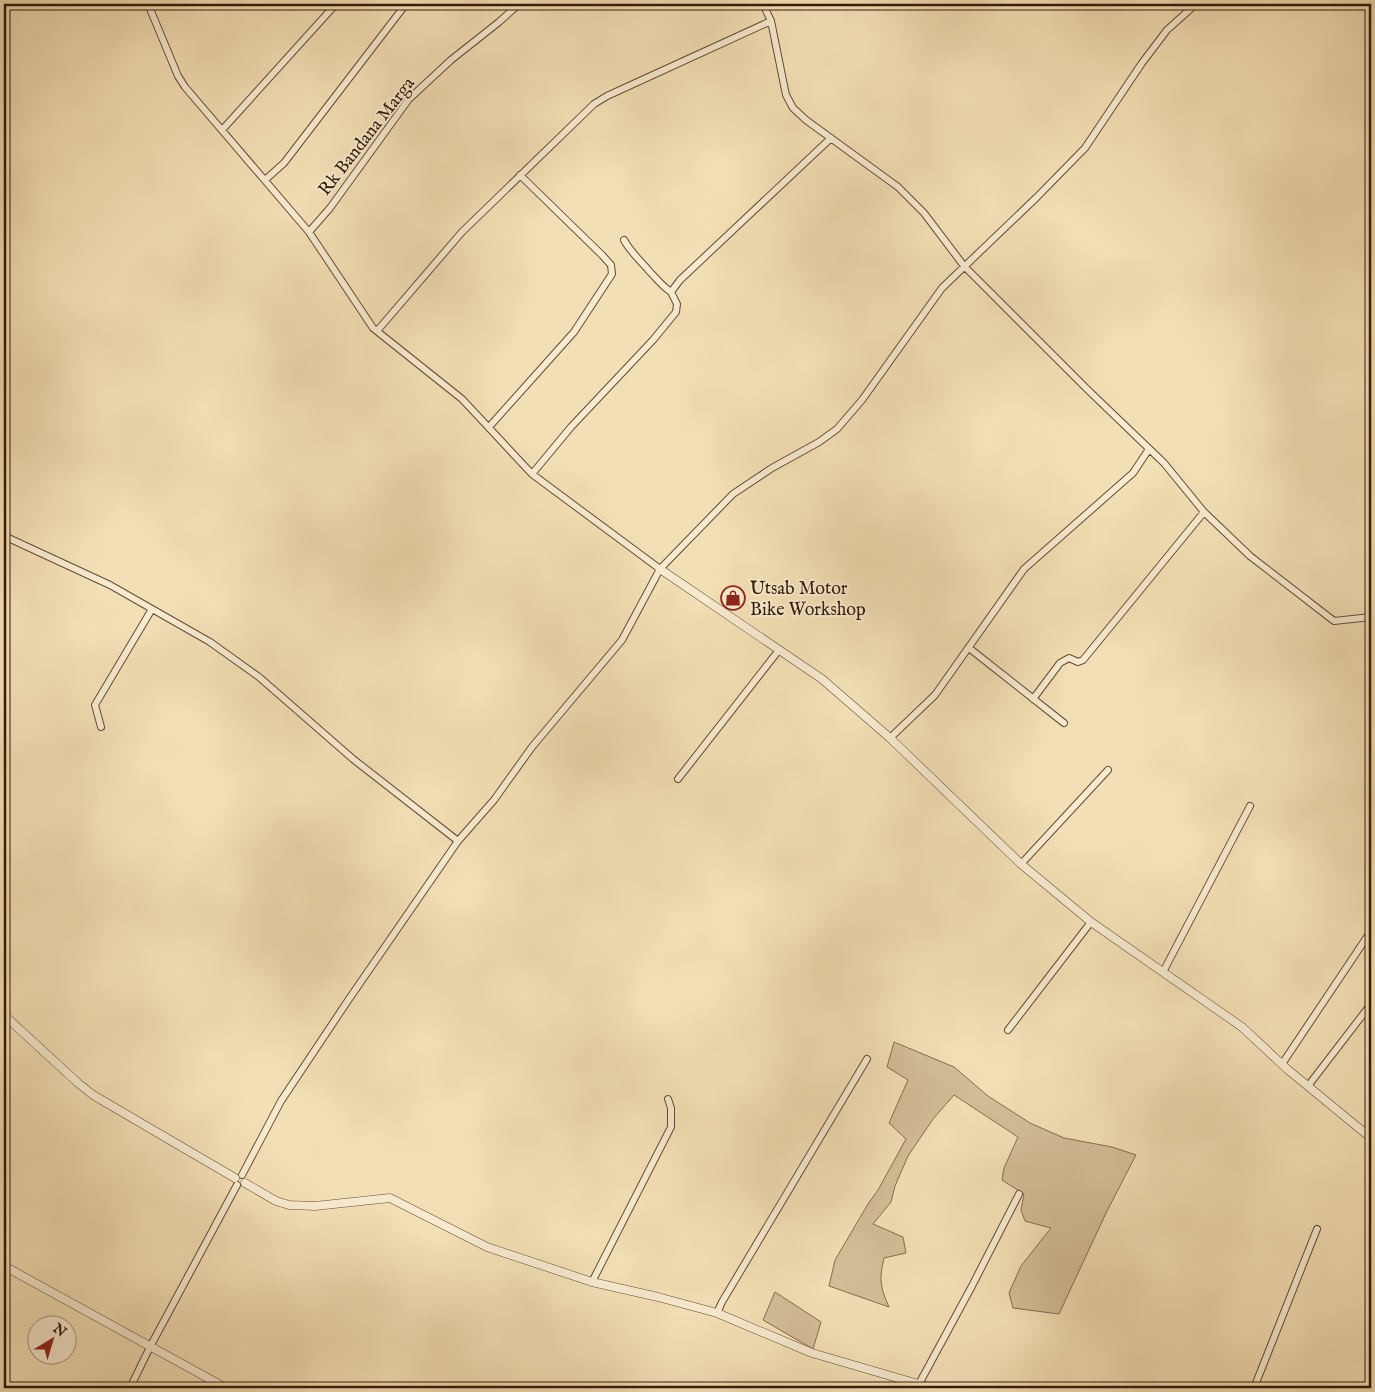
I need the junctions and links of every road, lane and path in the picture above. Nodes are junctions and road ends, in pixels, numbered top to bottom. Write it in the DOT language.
graph roads {
  1 [pos="148,4"];
  2 [pos="336,4"];
  3 [pos="406,4"];
  4 [pos="519,4"];
  5 [pos="762,4"];
  6 [pos="1196,4"];
  7 [pos="771,21"];
  8 [pos="222,130"];
  9 [pos="831,138"];
  10 [pos="520,175"];
  11 [pos="264,180"];
  12 [pos="308,232"];
  13 [pos="624,240"];
  14 [pos="964,266"];
  15 [pos="671,292"];
  16 [pos="377,331"];
  17 [pos="489,427"];
  18 [pos="1149,449"];
  19 [pos="532,474"];
  20 [pos="1204,512"];
  21 [pos="4,536"];
  22 [pos="660,569"];
  23 [pos="152,609"];
  24 [pos="1371,616"];
  25 [pos="969,648"];
  26 [pos="779,650"];
  27 [pos="1034,699"];
  28 [pos="1064,723"];
  29 [pos="101,727"];
  30 [pos="890,738"];
  31 [pos="1108,770"];
  32 [pos="678,779"];
  33 [pos="1250,806"];
  34 [pos="458,842"];
  35 [pos="1021,864"];
  36 [pos="1091,922"];
  37 [pos="1371,931"];
  38 [pos="1163,972"];
  39 [pos="1371,1004"];
  40 [pos="4,1015"];
  41 [pos="1008,1030"];
  42 [pos="867,1059"];
  43 [pos="1282,1064"];
  44 [pos="1308,1086"];
  45 [pos="668,1100"];
  46 [pos="1371,1138"];
  47 [pos="240,1180"];
  48 [pos="1019,1194"];
  49 [pos="1318,1229"];
  50 [pos="4,1266"];
  51 [pos="592,1282"];
  52 [pos="717,1313"];
  53 [pos="150,1347"];
  54 [pos="919,1384"];
  55 [pos="130,1388"];
  56 [pos="226,1388"];
  57 [pos="932,1388"];
  58 [pos="1254,1388"];
  1 -- 8 [label="street"];
  2 -- 8 [label="street"];
  3 -- 11 [label="street"];
  4 -- 12 [label="street, Rk Bandana Marga"];
  5 -- 7 [label="street"];
  6 -- 14 [label="street"];
  7 -- 9 [label="street"];
  7 -- 10 [label="street"];
  8 -- 11 [label="street"];
  9 -- 14 [label="street"];
  9 -- 15 [label="street"];
  10 -- 16 [label="street"];
  10 -- 17 [label="street"];
  11 -- 12 [label="street"];
  12 -- 16 [label="street"];
  13 -- 15 [label="street"];
  14 -- 18 [label="street"];
  14 -- 22 [label="street"];
  15 -- 19 [label="street"];
  16 -- 17 [label="street"];
  17 -- 19 [label="street"];
  18 -- 20 [label="street"];
  18 -- 25 [label="street"];
  19 -- 22 [label="street"];
  20 -- 24 [label="street"];
  20 -- 27 [label="street"];
  21 -- 23 [label="street"];
  22 -- 26 [label="street"];
  22 -- 34 [label="street"];
  23 -- 29 [label="street"];
  23 -- 34 [label="street"];
  25 -- 27 [label="street"];
  25 -- 30 [label="street"];
  26 -- 30 [label="street"];
  26 -- 32 [label="street"];
  27 -- 28 [label="street"];
  30 -- 35 [label="street"];
  31 -- 35 [label="street"];
  33 -- 38 [label="street"];
  34 -- 47 [label="street"];
  35 -- 36 [label="street"];
  36 -- 38 [label="street"];
  36 -- 41 [label="street"];
  37 -- 43 [label="street"];
  38 -- 43 [label="street"];
  39 -- 44 [label="street"];
  40 -- 47 [label="street"];
  42 -- 52 [label="street"];
  43 -- 44 [label="street"];
  44 -- 46 [label="street"];
  45 -- 51 [label="street"];
  47 -- 51 [label="street"];
  47 -- 53 [label="street"];
  48 -- 54 [label="street"];
  49 -- 58 [label="street"];
  50 -- 53 [label="street"];
  51 -- 52 [label="street"];
  52 -- 54 [label="street"];
  53 -- 55 [label="street"];
  53 -- 56 [label="street"];
  54 -- 57 [label="street"];
}
